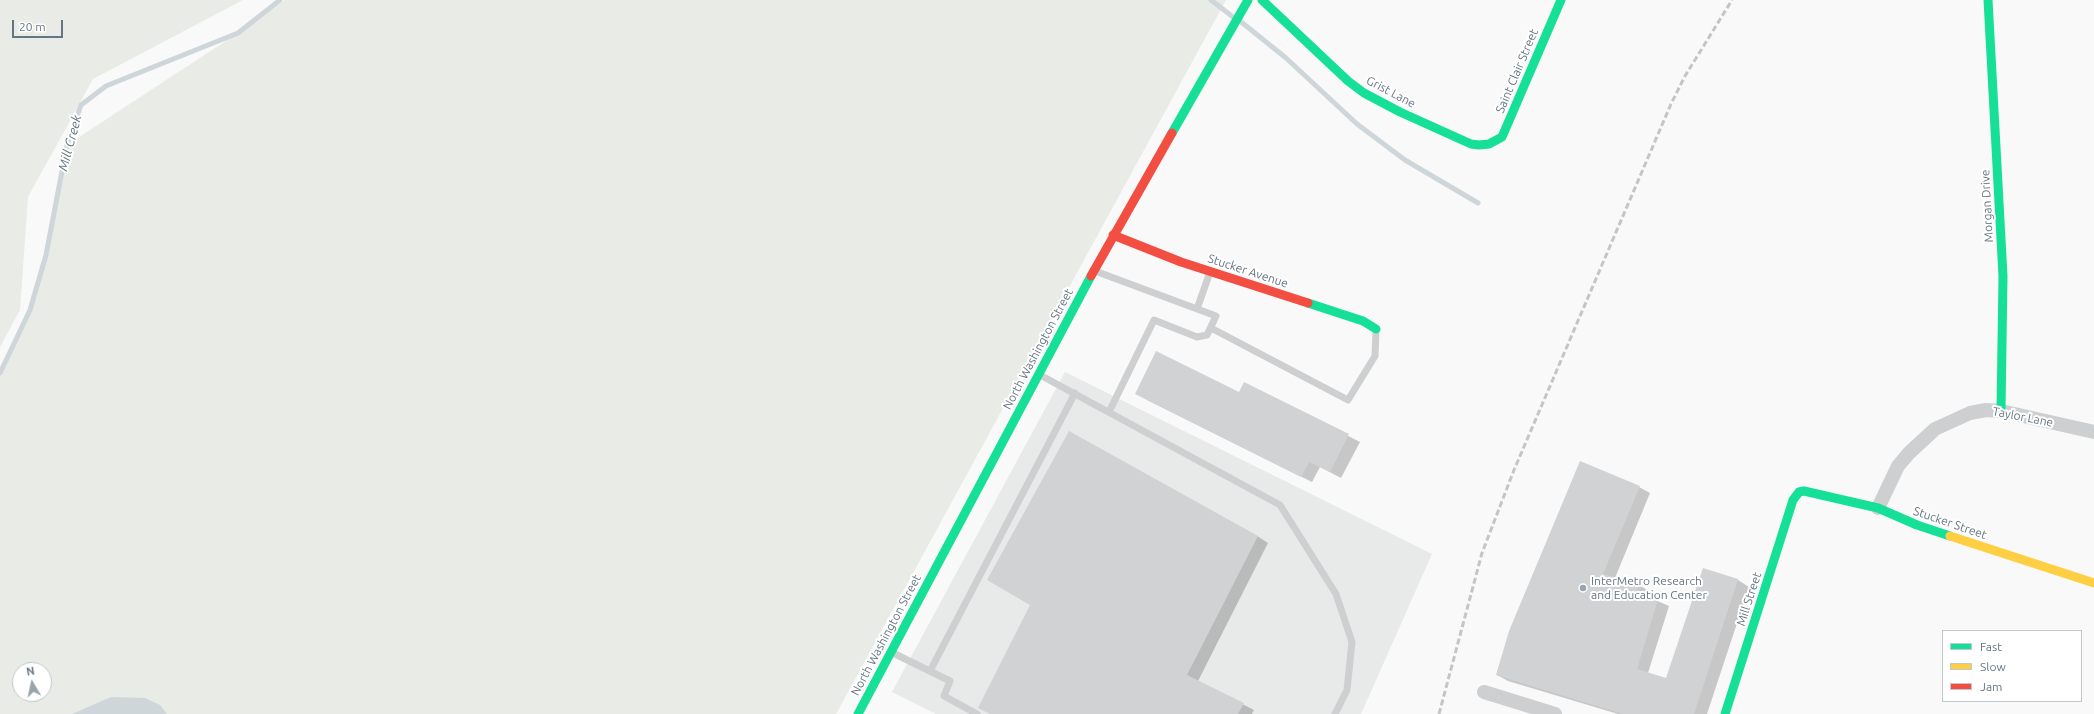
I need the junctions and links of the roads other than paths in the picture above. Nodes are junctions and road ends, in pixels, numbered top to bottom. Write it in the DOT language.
graph roads {
  1 [pos="1248,0"];
  2 [pos="1262,0"];
  3 [pos="1561,0"];
  4 [pos="1988,0"];
  5 [pos="1489,144"];
  6 [pos="1113,235"];
  7 [pos="1094,270"];
  8 [pos="1210,272"];
  9 [pos="1197,309"];
  10 [pos="1211,328"];
  11 [pos="1376,328"];
  12 [pos="1038,374"];
  13 [pos="1075,393"];
  14 [pos="2001,411"];
  15 [pos="1109,412"];
  16 [pos="2094,432"];
  17 [pos="1798,492"];
  18 [pos="1878,508"];
  19 [pos="2094,583"];
  20 [pos="891,652"];
  21 [pos="930,671"];
  22 [pos="1484,692"];
  23 [pos="858,714"];
  24 [pos="977,714"];
  25 [pos="1335,714"];
  26 [pos="1555,714"];
  27 [pos="1725,714"];
  1 -- 6 [label="street, North Washington Street"];
  2 -- 5 [label="street, Grist Lane"];
  3 -- 5 [label="street, Saint Clair Street"];
  4 -- 14 [label="street, Morgan Drive"];
  6 -- 7 [label="street, North Washington Street"];
  6 -- 8 [label="street, Stucker Avenue"];
  7 -- 9 [label="lane"];
  7 -- 12 [label="street, North Washington Street"];
  8 -- 9 [label="lane"];
  8 -- 11 [label="street, Stucker Avenue"];
  9 -- 10 [label="lane"];
  10 -- 11 [label="lane"];
  10 -- 15 [label="lane"];
  12 -- 13 [label="lane"];
  12 -- 20 [label="street, North Washington Street"];
  13 -- 15 [label="lane"];
  13 -- 21 [label="lane"];
  14 -- 16 [label="street, Taylor Lane"];
  14 -- 18 [label="street, Taylor Lane"];
  15 -- 25 [label="lane"];
  17 -- 18 [label="street, Stucker Street"];
  17 -- 27 [label="street, Mill Street"];
  18 -- 19 [label="street, Stucker Street"];
  20 -- 21 [label="lane"];
  20 -- 23 [label="street, North Washington Street"];
  21 -- 24 [label="lane"];
  22 -- 26 [label="street"];
}
